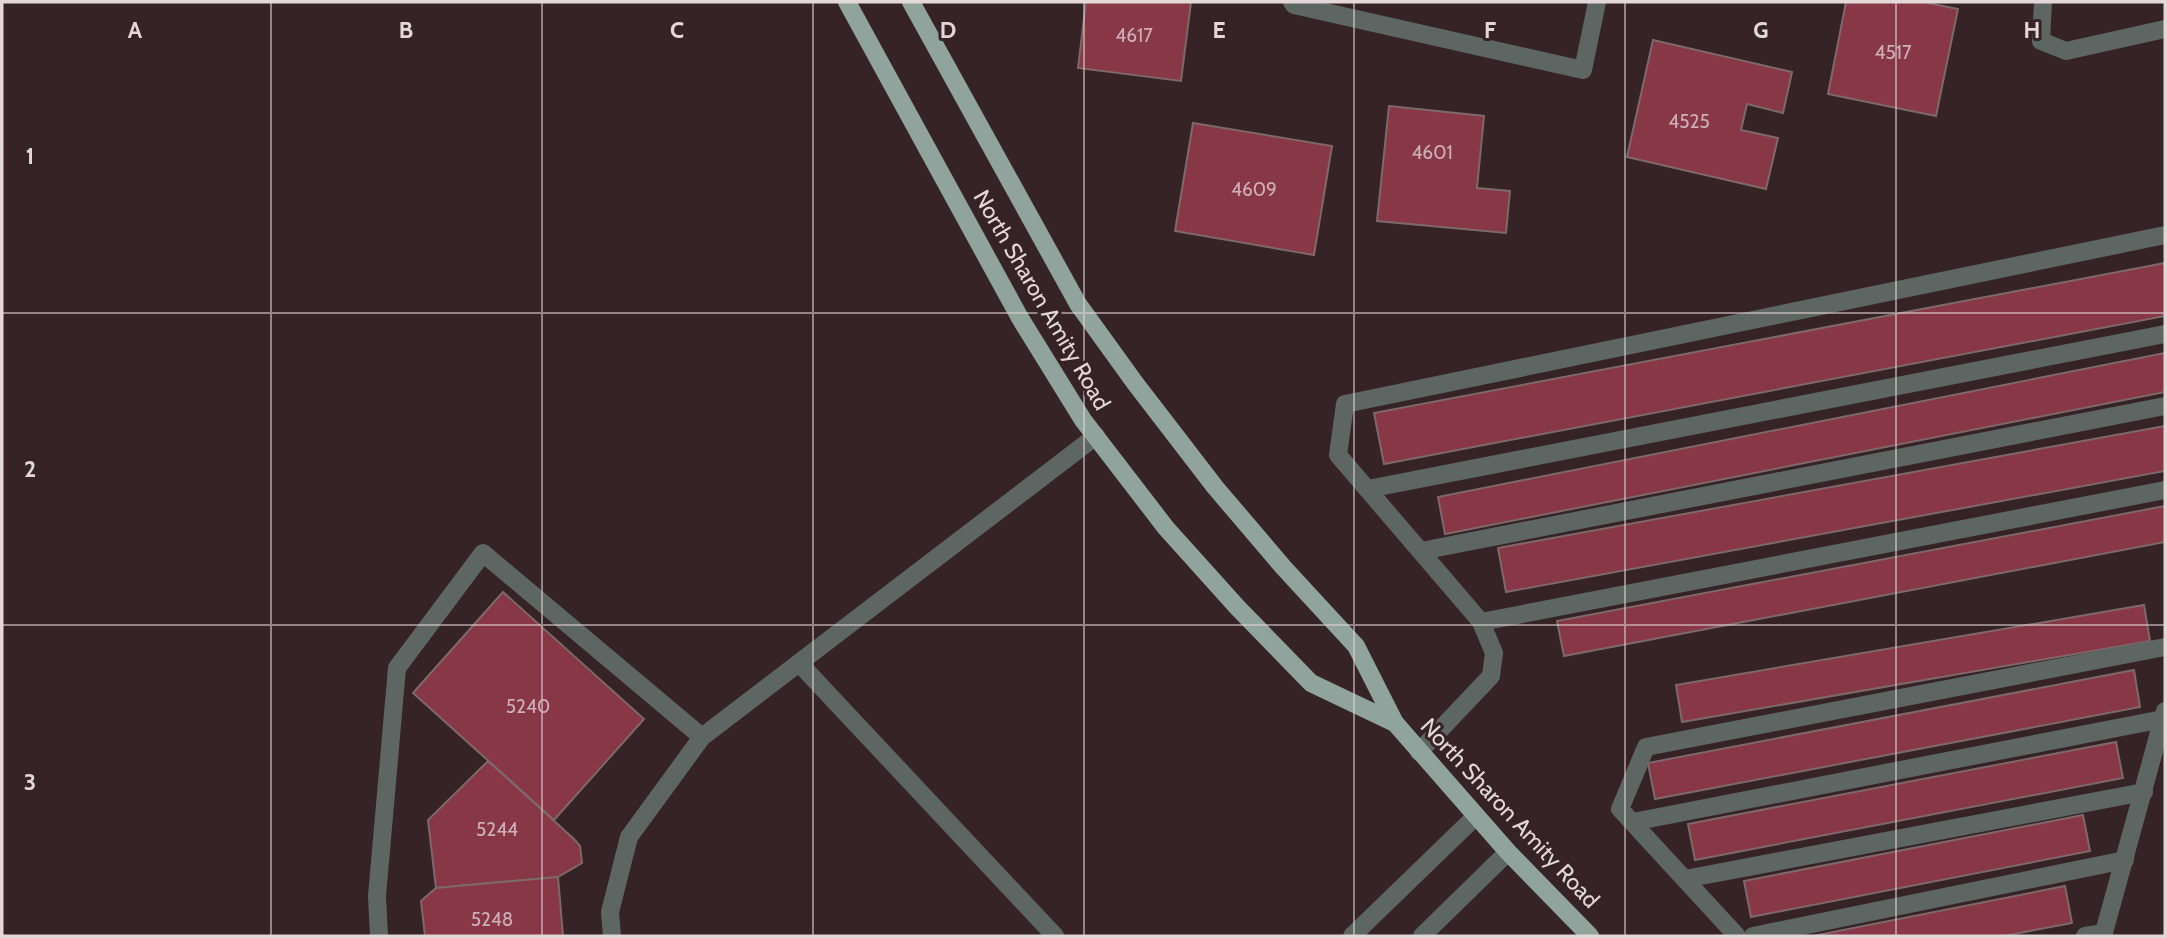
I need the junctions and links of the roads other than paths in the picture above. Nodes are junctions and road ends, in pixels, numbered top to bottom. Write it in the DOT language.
graph roads {
  1 [pos="848,2"];
  2 [pos="911,2"];
  3 [pos="1293,2"];
  4 [pos="1597,2"];
  5 [pos="2043,2"];
  6 [pos="2165,29"];
  7 [pos="2165,235"];
  8 [pos="2165,334"];
  9 [pos="2165,406"];
  10 [pos="1096,436"];
  11 [pos="1368,489"];
  12 [pos="2165,490"];
  13 [pos="1422,551"];
  14 [pos="1481,622"];
  15 [pos="2165,646"];
  16 [pos="799,663"];
  17 [pos="2164,715"];
  18 [pos="1395,723"];
  19 [pos="702,737"];
  20 [pos="1419,752"];
  21 [pos="2144,792"];
  22 [pos="1476,816"];
  23 [pos="1633,822"];
  24 [pos="1508,852"];
  25 [pos="2125,860"];
  26 [pos="1685,879"];
  27 [pos="2103,934"];
  28 [pos="379,936"];
  29 [pos="612,936"];
  30 [pos="1055,936"];
  31 [pos="1352,936"];
  32 [pos="1422,936"];
  33 [pos="1590,936"];
  34 [pos="1737,936"];
  35 [pos="1753,936"];
  36 [pos="2085,936"];
  1 -- 10 [label="main road, North Sharon Amity Road"];
  2 -- 18 [label="main road, North Sharon Amity Road"];
  3 -- 4 [label="street"];
  5 -- 6 [label="street"];
  7 -- 11 [label="street"];
  8 -- 11 [label="street"];
  9 -- 13 [label="street"];
  10 -- 16 [label="street"];
  10 -- 18 [label="main road, North Sharon Amity Road"];
  11 -- 13 [label="street"];
  12 -- 14 [label="street"];
  13 -- 14 [label="street"];
  14 -- 20 [label="street"];
  15 -- 23 [label="street"];
  16 -- 19 [label="street"];
  16 -- 30 [label="street"];
  17 -- 21 [label="street"];
  17 -- 23 [label="street"];
  18 -- 20 [label="main road, North Sharon Amity Road"];
  19 -- 28 [label="street"];
  19 -- 29 [label="street"];
  20 -- 22 [label="main road, North Sharon Amity Road"];
  21 -- 25 [label="street"];
  21 -- 26 [label="street"];
  22 -- 24 [label="main road, North Sharon Amity Road"];
  22 -- 31 [label="street"];
  23 -- 26 [label="street"];
  24 -- 32 [label="street"];
  24 -- 33 [label="main road, North Sharon Amity Road"];
  25 -- 27 [label="street"];
  25 -- 35 [label="street"];
  26 -- 34 [label="street"];
  27 -- 36 [label="street"];
}
